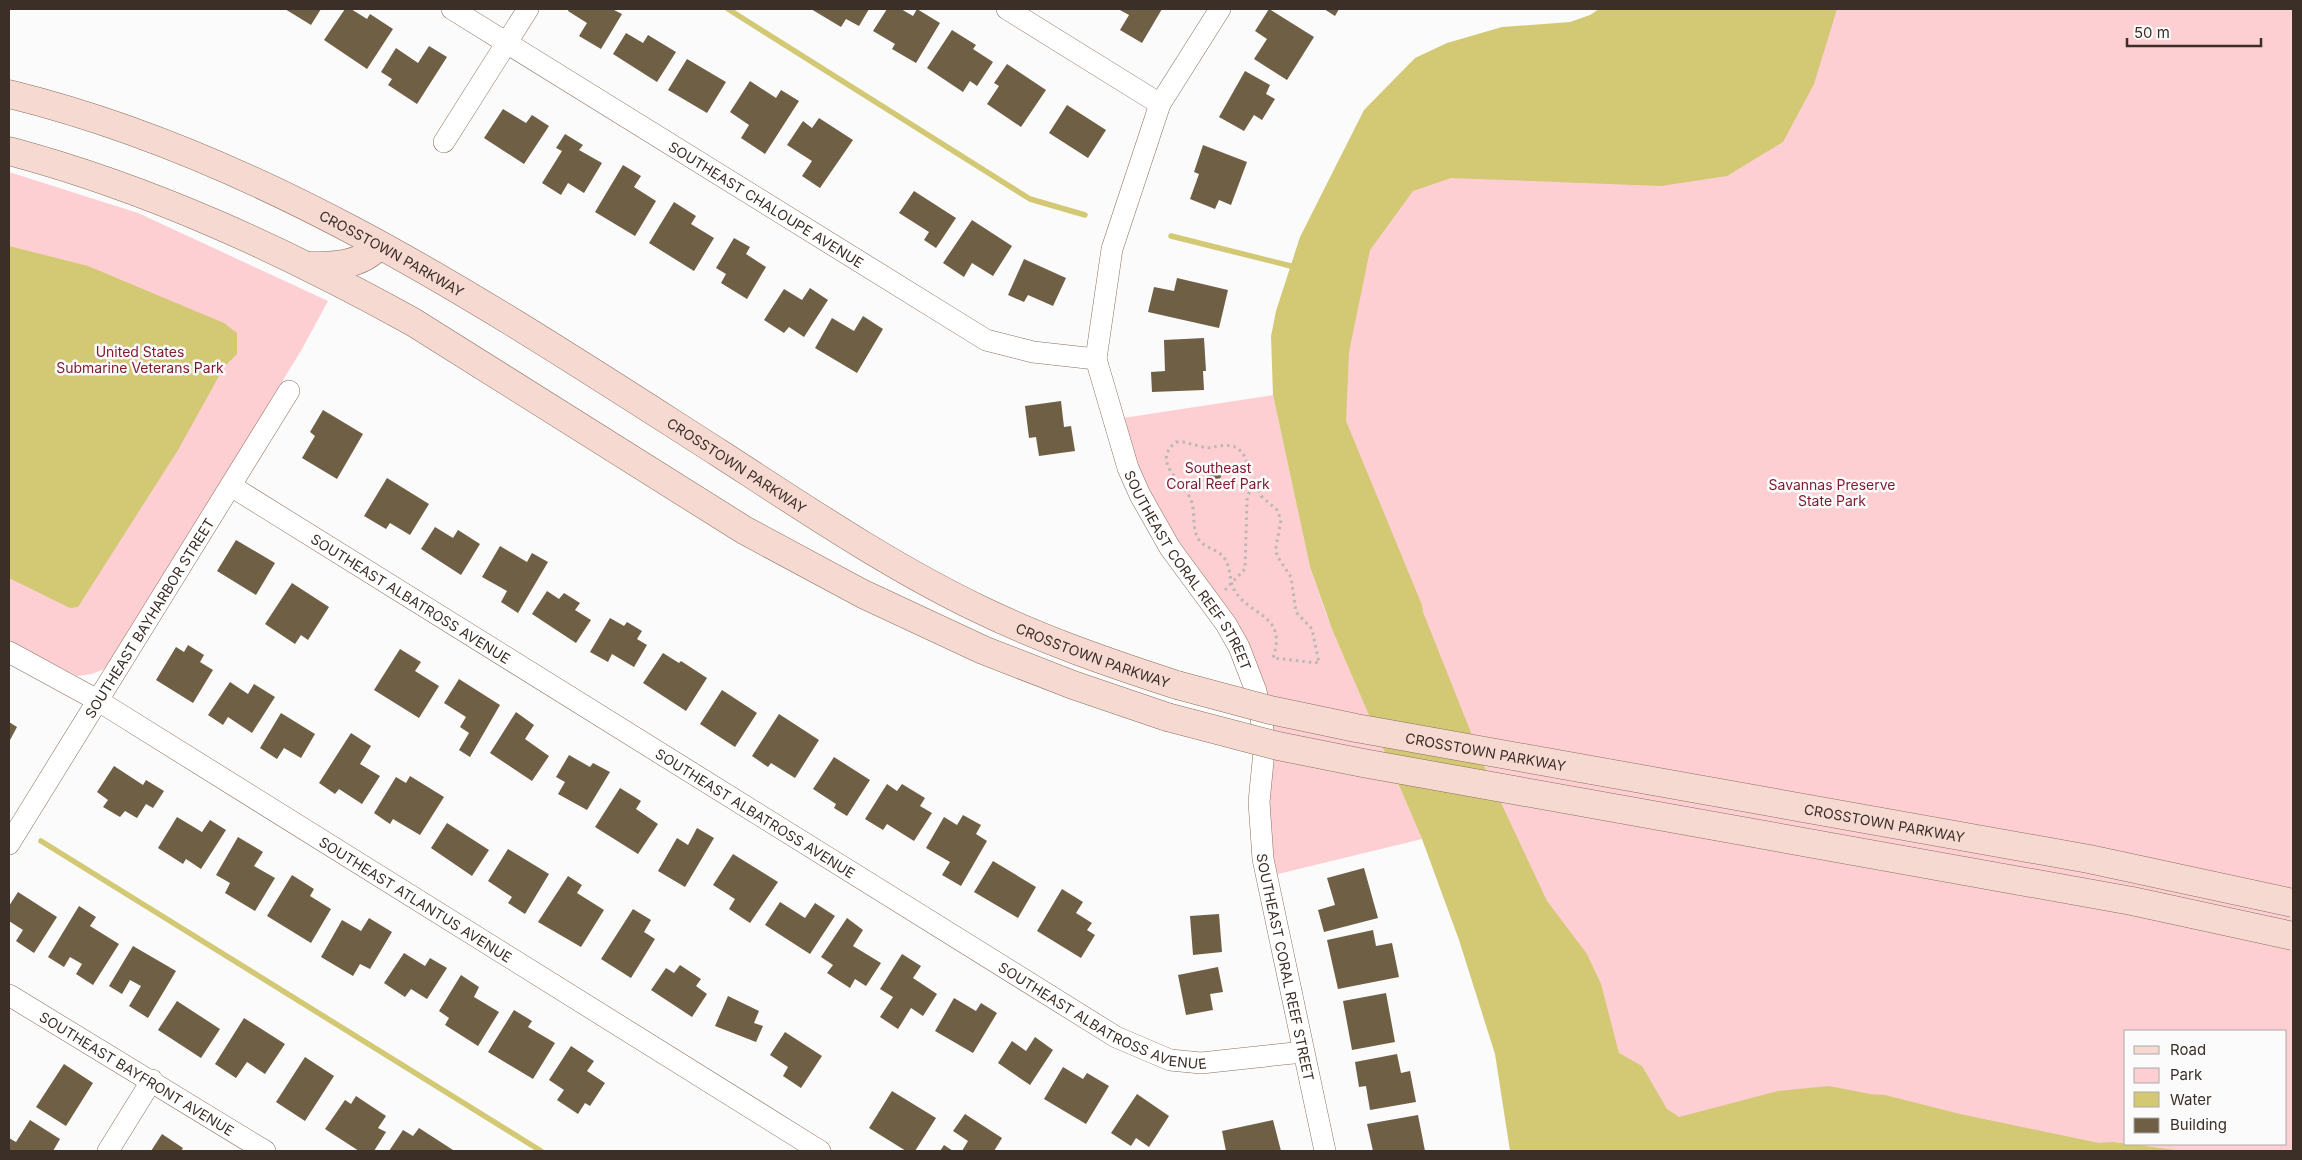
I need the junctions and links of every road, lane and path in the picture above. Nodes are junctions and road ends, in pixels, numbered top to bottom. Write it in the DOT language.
graph roads {
  1 [pos="452,9"];
  2 [pos="528,9"];
  3 [pos="1007,9"];
  4 [pos="1220,9"];
  5 [pos="507,44"];
  6 [pos="9,94"];
  7 [pos="1160,104"];
  8 [pos="444,142"];
  9 [pos="9,151"];
  10 [pos="379,245"];
  11 [pos="306,266"];
  12 [pos="1096,359"];
  13 [pos="289,391"];
  14 [pos="1208,477"];
  15 [pos="231,486"];
  16 [pos="1256,486"];
  17 [pos="1184,490"];
  18 [pos="1231,585"];
  19 [pos="1224,591"];
  20 [pos="9,652"];
  21 [pos="97,700"];
  22 [pos="9,844"];
  23 [pos="2293,904"];
  24 [pos="2293,936"];
  25 [pos="9,995"];
  26 [pos="1303,1052"];
  27 [pos="152,1080"];
  28 [pos="108,1151"];
  29 [pos="265,1151"];
  30 [pos="820,1151"];
  31 [pos="1325,1151"];
  1 -- 5 [label="street, SOUTHEAST CHALOUPE AVENUE"];
  2 -- 5 [label="street"];
  3 -- 7 [label="street"];
  4 -- 7 [label="street, SOUTHEAST CORAL REEF STREET"];
  5 -- 8 [label="street"];
  5 -- 12 [label="street, SOUTHEAST CHALOUPE AVENUE"];
  6 -- 10 [label="main road, CROSSTOWN PARKWAY"];
  7 -- 12 [label="street, SOUTHEAST CORAL REEF STREET"];
  9 -- 11 [label="main road"];
  10 -- 11 [label="main road"];
  10 -- 23 [label="main road, CROSSTOWN PARKWAY, bridge"];
  11 -- 24 [label="main road, bridge"];
  12 -- 26 [label="street, SOUTHEAST CORAL REEF STREET"];
  13 -- 15 [label="street, SOUTHEAST BAYHARBOR STREET"];
  14 -- 17 [label="path"];
  15 -- 21 [label="street, SOUTHEAST BAYHARBOR STREET"];
  15 -- 26 [label="street, SOUTHEAST ALBATROSS AVENUE"];
  16 -- 17 [label="path"];
  16 -- 18 [label="path"];
  16 -- 18 [label="path"];
  17 -- 18 [label="path"];
  18 -- 19 [label="path"];
  20 -- 21 [label="street, SOUTHEAST ATLANTUS AVENUE"];
  21 -- 22 [label="street, SOUTHEAST BAYHARBOR STREET"];
  21 -- 30 [label="street, SOUTHEAST ATLANTUS AVENUE"];
  25 -- 27 [label="street, SOUTHEAST BAYFRONT AVENUE"];
  26 -- 31 [label="street, SOUTHEAST CORAL REEF STREET"];
  27 -- 28 [label="street"];
  27 -- 29 [label="street, SOUTHEAST BAYFRONT AVENUE"];
}
